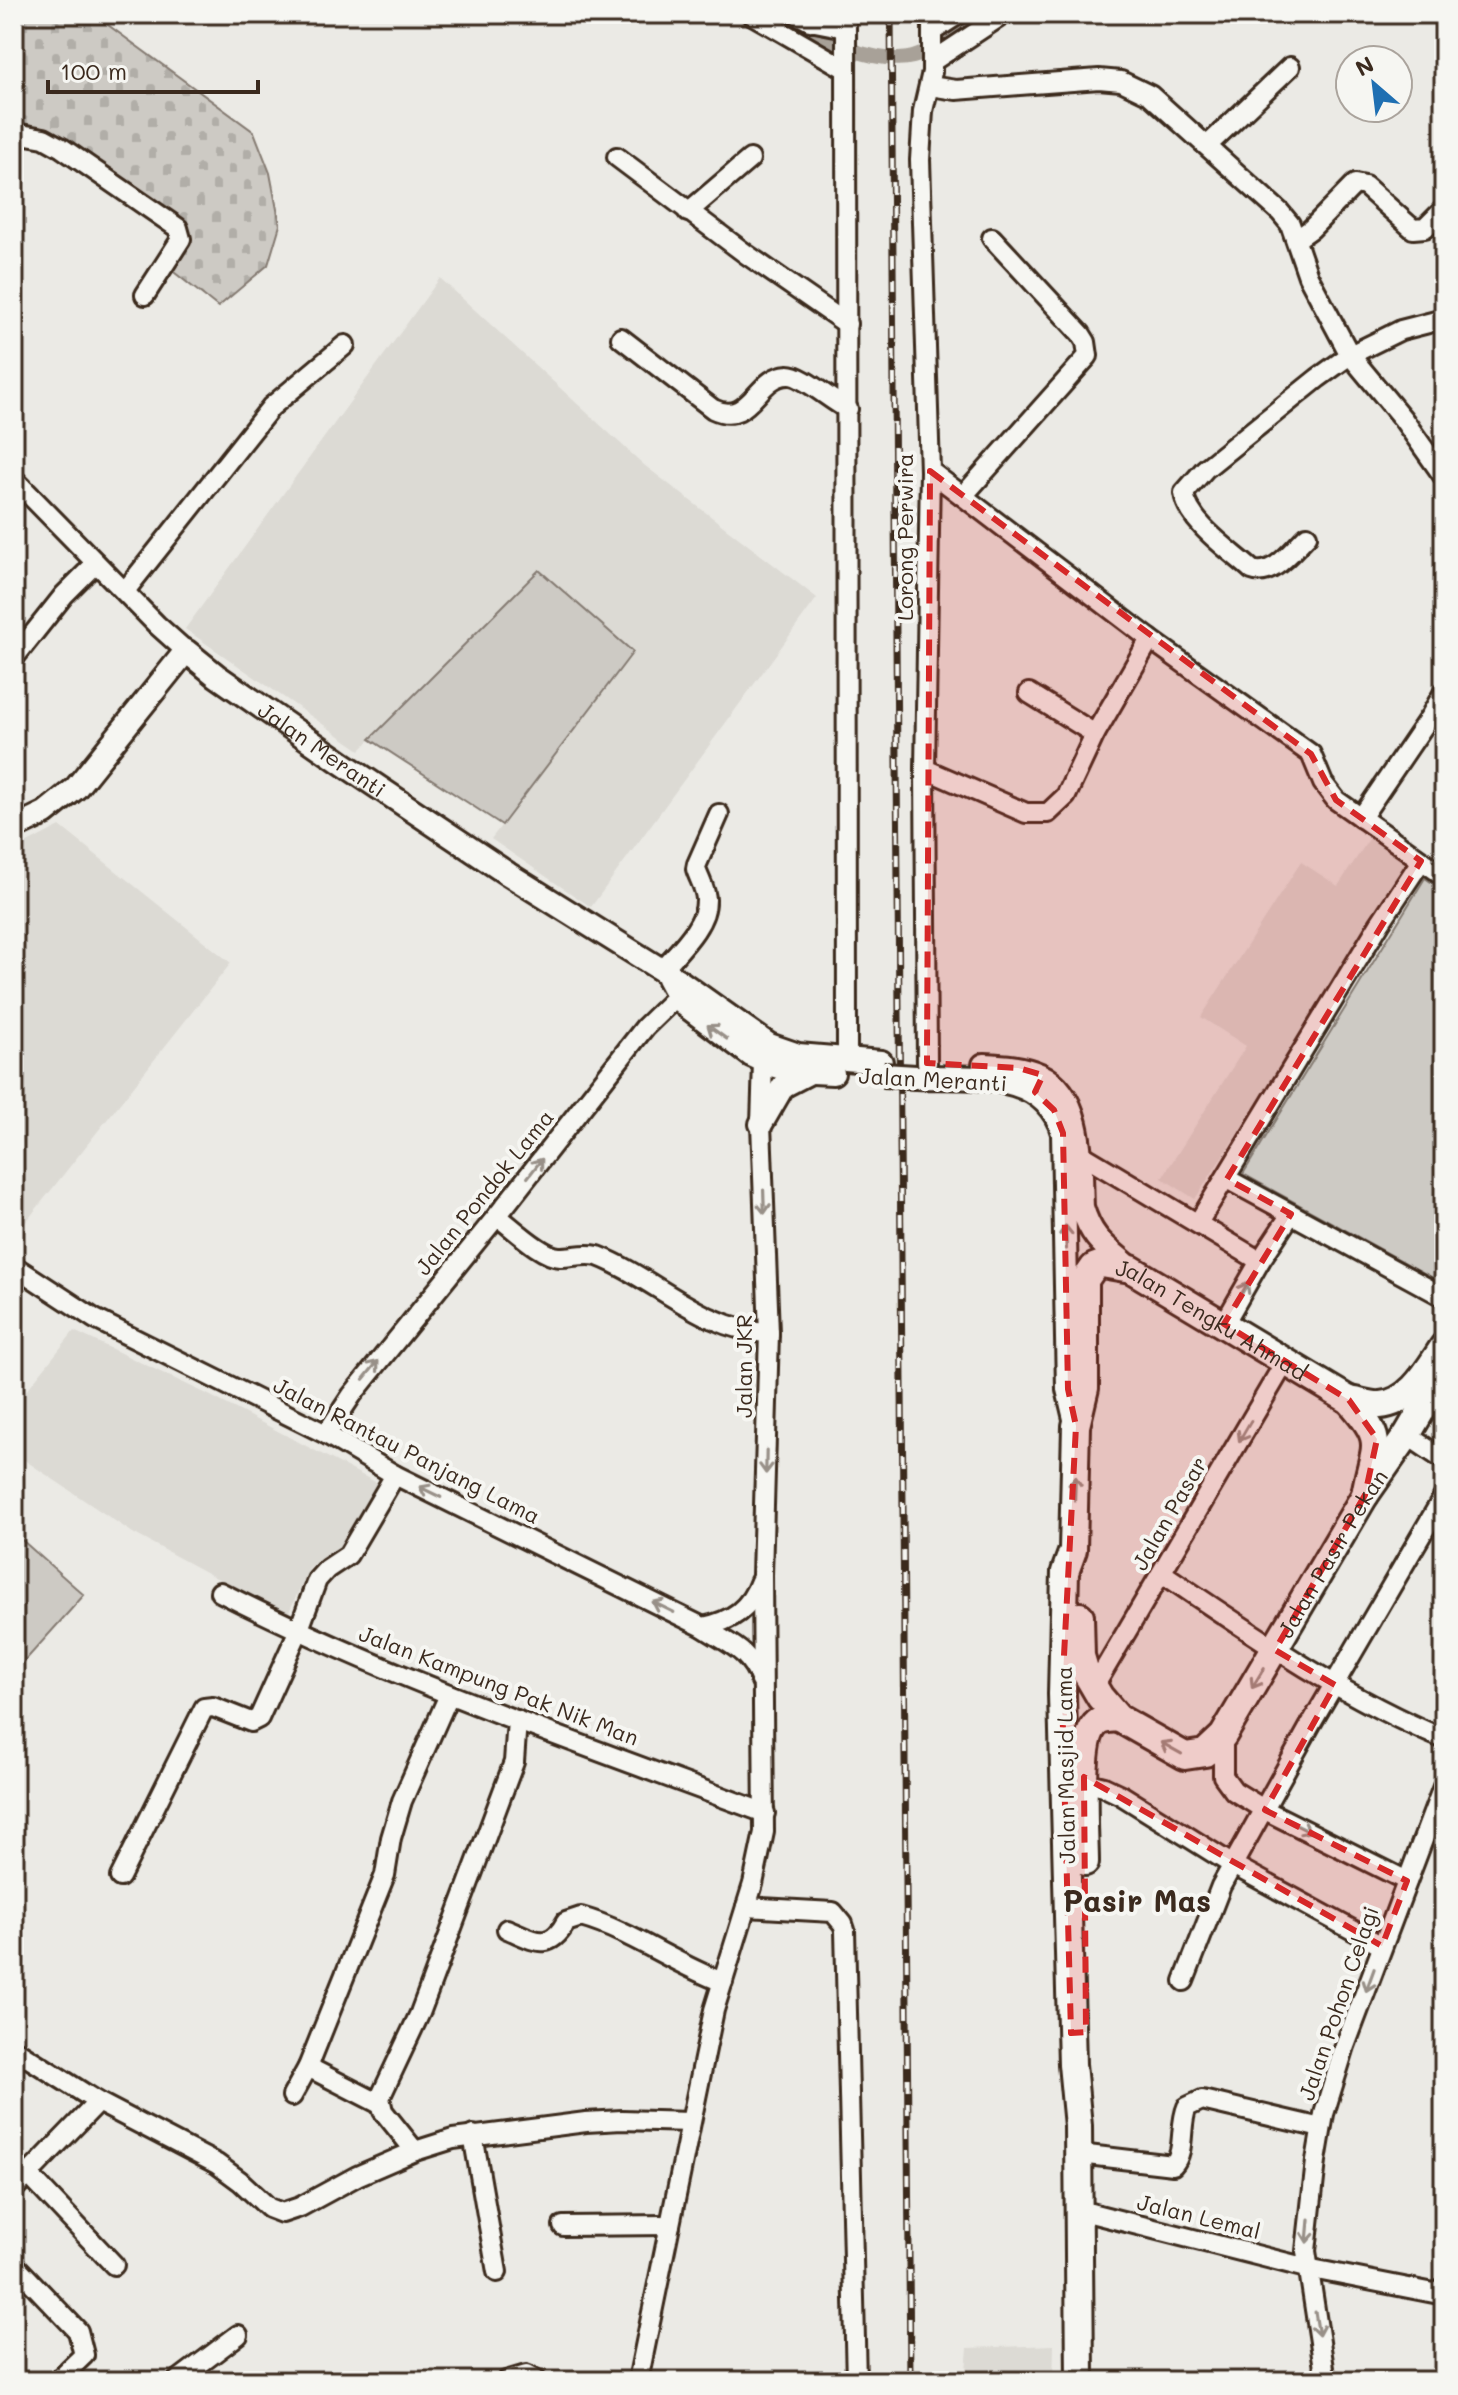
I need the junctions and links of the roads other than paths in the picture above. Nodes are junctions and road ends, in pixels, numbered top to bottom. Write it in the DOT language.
graph roads {
  1 [pos="751,14"];
  2 [pos="797,14"];
  3 [pos="959,14"];
  4 [pos="1004,14"];
  5 [pos="846,26"];
  6 [pos="933,39"];
  7 [pos="846,63"];
  8 [pos="1290,67"];
  9 [pos="930,86"];
  10 [pos="14,124"];
  11 [pos="14,134"];
  12 [pos="1208,145"];
  13 [pos="617,157"];
  14 [pos="750,159"];
  15 [pos="1444,209"];
  16 [pos="688,212"];
  17 [pos="992,238"];
  18 [pos="1297,239"];
  19 [pos="145,295"];
  20 [pos="1444,319"];
  21 [pos="847,324"];
  22 [pos="621,338"];
  23 [pos="345,345"];
  24 [pos="1350,355"];
  25 [pos="848,409"];
  26 [pos="930,471"];
  27 [pos="1444,477"];
  28 [pos="14,479"];
  29 [pos="963,496"];
  30 [pos="1307,536"];
  31 [pos="96,563"];
  32 [pos="125,591"];
  33 [pos="1150,639"];
  34 [pos="186,651"];
  35 [pos="14,658"];
  36 [pos="1444,692"];
  37 [pos="1029,693"];
  38 [pos="1095,734"];
  39 [pos="925,769"];
  40 [pos="719,814"];
  41 [pos="1361,818"];
  42 [pos="14,828"];
  43 [pos="1421,861"];
  44 [pos="1444,876"];
  45 [pos="664,972"];
  46 [pos="681,991"];
  47 [pos="766,1054"];
  48 [pos="847,1060"];
  49 [pos="920,1067"];
  50 [pos="882,1069"];
  51 [pos="810,1072"];
  52 [pos="1039,1084"];
  53 [pos="761,1124"];
  54 [pos="1079,1153"];
  55 [pos="1227,1179"];
  56 [pos="1291,1214"];
  57 [pos="497,1216"];
  58 [pos="1198,1223"];
  59 [pos="1260,1261"];
  60 [pos="14,1266"];
  61 [pos="1131,1269"];
  62 [pos="1076,1288"];
  63 [pos="1444,1297"];
  64 [pos="1224,1324"];
  65 [pos="769,1333"];
  66 [pos="1444,1346"];
  67 [pos="1284,1364"];
  68 [pos="1444,1372"];
  69 [pos="1349,1400"];
  70 [pos="1076,1426"];
  71 [pos="326,1434"];
  72 [pos="1407,1435"];
  73 [pos="1444,1460"];
  74 [pos="395,1475"];
  75 [pos="1365,1495"];
  76 [pos="1444,1496"];
  77 [pos="1073,1550"];
  78 [pos="1162,1573"];
  79 [pos="762,1575"];
  80 [pos="220,1592"];
  81 [pos="703,1627"];
  82 [pos="298,1632"];
  83 [pos="1275,1650"];
  84 [pos="1335,1685"];
  85 [pos="1094,1687"];
  86 [pos="764,1688"];
  87 [pos="449,1695"];
  88 [pos="1118,1718"];
  89 [pos="517,1720"];
  90 [pos="1223,1736"];
  91 [pos="1444,1739"];
  92 [pos="1084,1782"];
  93 [pos="1444,1784"];
  94 [pos="1265,1810"];
  95 [pos="765,1813"];
  96 [pos="1233,1865"];
  97 [pos="120,1877"];
  98 [pos="1407,1881"];
  99 [pos="746,1907"];
  100 [pos="507,1929"];
  101 [pos="1382,1946"];
  102 [pos="1184,1981"];
  103 [pos="723,1982"];
  104 [pos="1079,2032"];
  105 [pos="14,2049"];
  106 [pos="308,2067"];
  107 [pos="292,2096"];
  108 [pos="98,2102"];
  109 [pos="380,2104"];
  110 [pos="690,2122"];
  111 [pos="1321,2128"];
  112 [pos="473,2135"];
  113 [pos="415,2151"];
  114 [pos="1079,2154"];
  115 [pos="28,2174"];
  116 [pos="14,2189"];
  117 [pos="1079,2210"];
  118 [pos="670,2225"];
  119 [pos="563,2226"];
  120 [pos="14,2264"];
  121 [pos="114,2265"];
  122 [pos="1307,2268"];
  123 [pos="497,2272"];
  124 [pos="1444,2289"];
  125 [pos="238,2335"];
  126 [pos="189,2378"];
  127 [pos="57,2381"];
  128 [pos="506,2381"];
  129 [pos="537,2381"];
  130 [pos="638,2381"];
  131 [pos="856,2381"];
  132 [pos="1080,2381"];
  133 [pos="1326,2381"];
  1 -- 7 [label="street"];
  2 -- 5 [label="street"];
  3 -- 6 [label="street"];
  4 -- 6 [label="street"];
  5 -- 7 [label="street"];
  6 -- 9 [label="street, Lorong Perwira"];
  7 -- 21 [label="street"];
  8 -- 12 [label="street"];
  9 -- 12 [label="street"];
  9 -- 26 [label="street, Lorong Perwira"];
  10 -- 11 [label="street"];
  11 -- 19 [label="street"];
  12 -- 18 [label="street"];
  13 -- 16 [label="street"];
  14 -- 16 [label="street"];
  15 -- 18 [label="street"];
  16 -- 21 [label="street"];
  17 -- 29 [label="street"];
  18 -- 24 [label="street"];
  20 -- 24 [label="street"];
  21 -- 25 [label="street"];
  22 -- 25 [label="street"];
  23 -- 32 [label="street"];
  24 -- 27 [label="street"];
  24 -- 30 [label="street"];
  25 -- 48 [label="street"];
  26 -- 29 [label="street"];
  26 -- 39 [label="street, Lorong Perwira"];
  28 -- 31 [label="street, Jalan Meranti"];
  29 -- 33 [label="street"];
  31 -- 32 [label="street, Jalan Meranti"];
  31 -- 35 [label="street"];
  32 -- 34 [label="street, Jalan Meranti"];
  33 -- 38 [label="street"];
  33 -- 41 [label="street"];
  34 -- 42 [label="main road"];
  34 -- 45 [label="main road, Jalan Meranti"];
  36 -- 41 [label="street"];
  37 -- 38 [label="street"];
  38 -- 39 [label="street"];
  39 -- 49 [label="street, Lorong Perwira"];
  40 -- 45 [label="street"];
  41 -- 43 [label="street"];
  43 -- 44 [label="street"];
  43 -- 55 [label="street"];
  45 -- 46 [label="main road"];
  46 -- 47 [label="main road, Jalan Meranti"];
  57 -- 46 [label="street, Jalan Pondok Lama, one-way"];
  47 -- 48 [label="main road, Jalan Meranti"];
  47 -- 51 [label="main road, Jalan Meranti"];
  47 -- 53 [label="street, Jalan JKR"];
  48 -- 50 [label="main road, Jalan Meranti"];
  49 -- 50 [label="main road, Jalan Meranti, bridge"];
  49 -- 52 [label="main road, Jalan Meranti"];
  50 -- 51 [label="main road, Jalan Meranti"];
  51 -- 53 [label="main road"];
  52 -- 54 [label="main road"];
  62 -- 52 [label="main road, Jalan Meranti, one-way"];
  53 -- 65 [label="street, Jalan JKR, one-way"];
  54 -- 58 [label="street"];
  54 -- 61 [label="main road"];
  55 -- 56 [label="street"];
  55 -- 58 [label="street"];
  56 -- 59 [label="street"];
  56 -- 63 [label="street"];
  57 -- 65 [label="street"];
  71 -- 57 [label="street, Jalan Pondok Lama, one-way"];
  58 -- 59 [label="street"];
  64 -- 59 [label="street, one-way"];
  60 -- 71 [label="street, Jalan Rantau Panjang Lama"];
  61 -- 62 [label="highway, Jalan Tengku Ahmad"];
  61 -- 64 [label="highway, Jalan Tengku Ahmad"];
  62 -- 70 [label="main road, Jalan Meranti"];
  62 -- 70 [label="highway, Jalan Tengku Ahmad"];
  64 -- 67 [label="highway, Jalan Tengku Ahmad"];
  65 -- 79 [label="street, Jalan JKR, one-way"];
  66 -- 69 [label="highway"];
  67 -- 69 [label="highway, Jalan Tengku Ahmad"];
  67 -- 78 [label="street, Jalan Pasar, one-way"];
  68 -- 72 [label="highway, Jalan Pasir Pekan"];
  69 -- 75 [label="highway"];
  77 -- 70 [label="highway, Jalan Masjid Lama, one-way"];
  71 -- 74 [label="street, Jalan Rantau Panjang Lama"];
  72 -- 73 [label="street"];
  72 -- 75 [label="highway, Jalan Pasir Pekan"];
  81 -- 74 [label="street, Jalan Rantau Panjang Lama, one-way"];
  74 -- 82 [label="street"];
  75 -- 83 [label="highway, Jalan Pasir Pekan"];
  76 -- 84 [label="street"];
  77 -- 85 [label="highway, Jalan Masjid Lama"];
  77 -- 104 [label="highway, Jalan Masjid Lama"];
  78 -- 83 [label="street"];
  78 -- 85 [label="street, Jalan Pasar"];
  79 -- 81 [label="street"];
  79 -- 86 [label="street, Jalan JKR"];
  80 -- 82 [label="street, Jalan Kampung Pak Nik Man"];
  81 -- 86 [label="street, Jalan Rantau Panjang Lama"];
  82 -- 87 [label="street, Jalan Kampung Pak Nik Man"];
  82 -- 97 [label="street"];
  83 -- 84 [label="street"];
  83 -- 90 [label="highway, Jalan Pasir Pekan, one-way"];
  84 -- 91 [label="street"];
  84 -- 94 [label="street"];
  85 -- 88 [label="highway, Jalan Masjid Lama"];
  86 -- 95 [label="street, Jalan JKR"];
  87 -- 89 [label="street, Jalan Kampung Pak Nik Man"];
  87 -- 106 [label="street"];
  90 -- 88 [label="highway, one-way"];
  88 -- 92 [label="highway, Jalan Masjid Lama"];
  89 -- 95 [label="street, Jalan Kampung Pak Nik Man"];
  89 -- 109 [label="street"];
  90 -- 94 [label="street"];
  92 -- 96 [label="street"];
  92 -- 104 [label="highway, Jalan Masjid Lama"];
  93 -- 98 [label="street, Jalan Pohon Celagi"];
  94 -- 96 [label="street"];
  94 -- 98 [label="street, one-way"];
  95 -- 99 [label="street, Jalan JKR"];
  96 -- 101 [label="street"];
  96 -- 102 [label="street"];
  98 -- 101 [label="street, Jalan Pohon Celagi"];
  99 -- 103 [label="street, Jalan JKR"];
  99 -- 131 [label="street"];
  100 -- 103 [label="street"];
  101 -- 111 [label="street, Jalan Pohon Celagi, one-way"];
  103 -- 110 [label="street, Jalan JKR"];
  104 -- 114 [label="highway, Jalan Masjid Lama"];
  105 -- 108 [label="street"];
  106 -- 107 [label="street"];
  106 -- 109 [label="street"];
  108 -- 113 [label="street"];
  108 -- 115 [label="street"];
  109 -- 113 [label="street"];
  110 -- 112 [label="street"];
  110 -- 118 [label="street, Jalan JKR"];
  111 -- 114 [label="street"];
  111 -- 122 [label="street, Jalan Pohon Celagi, one-way"];
  112 -- 113 [label="street"];
  112 -- 123 [label="street"];
  114 -- 117 [label="highway, Jalan Masjid Lama"];
  115 -- 116 [label="street"];
  115 -- 121 [label="street"];
  117 -- 122 [label="street, Jalan Lemal"];
  117 -- 132 [label="highway, Jalan Masjid Lama"];
  118 -- 119 [label="street"];
  118 -- 130 [label="street, Jalan JKR"];
  120 -- 127 [label="street"];
  122 -- 124 [label="street, Jalan Lemal"];
  122 -- 133 [label="street, Jalan Pohon Celagi, one-way"];
  125 -- 126 [label="street"];
  128 -- 129 [label="street"];
}
